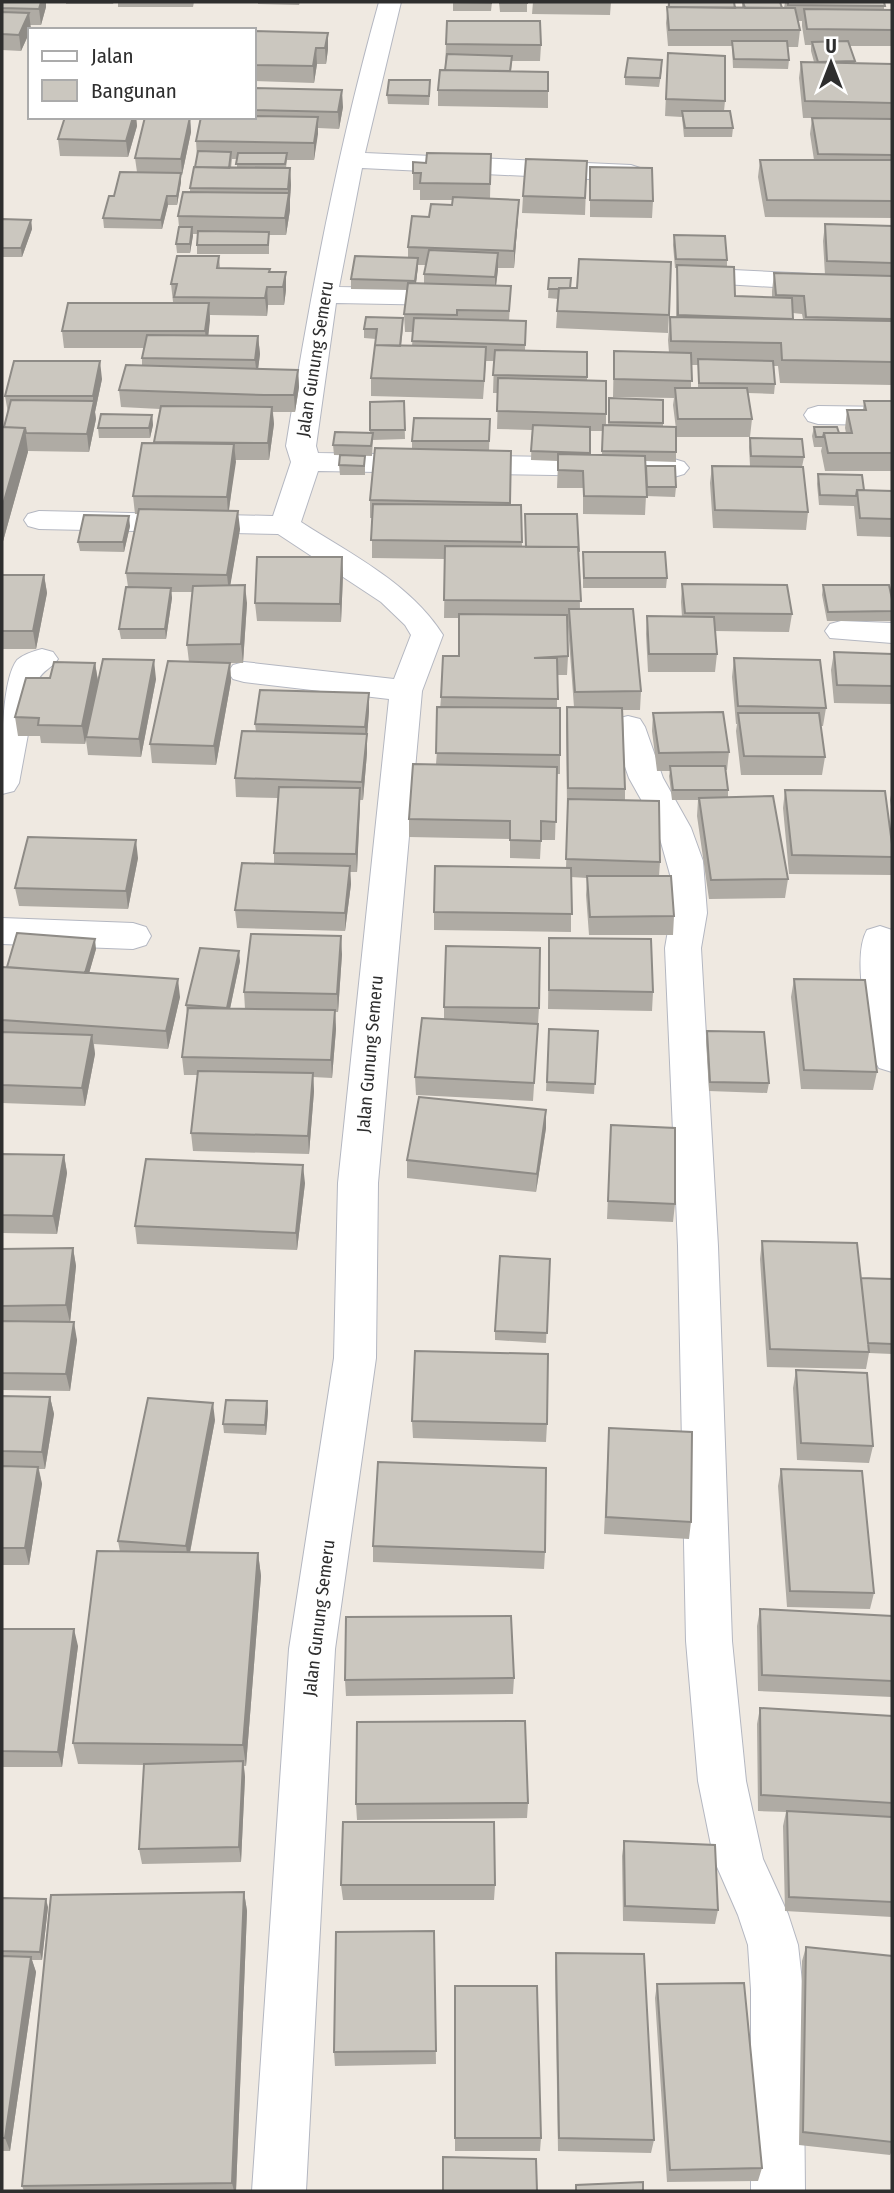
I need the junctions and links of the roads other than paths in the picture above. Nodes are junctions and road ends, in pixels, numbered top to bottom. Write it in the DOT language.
graph roads {
  1 [pos="390,2"];
  2 [pos="351,160"];
  3 [pos="631,173"];
  4 [pos="733,278"];
  5 [pos="892,286"];
  6 [pos="324,295"];
  7 [pos="445,298"];
  8 [pos="818,415"];
  9 [pos="892,415"];
  10 [pos="306,462"];
  11 [pos="674,468"];
  12 [pos="39,520"];
  13 [pos="285,525"];
  14 [pos="841,631"];
  15 [pos="892,633"];
  16 [pos="42,659"];
  17 [pos="244,672"];
  18 [pos="406,691"];
  19 [pos="628,727"];
  20 [pos="2,783"];
  21 [pos="2,931"];
  22 [pos="133,936"];
  23 [pos="880,939"];
  24 [pos="646,947"];
  25 [pos="682,948"];
  26 [pos="892,1058"];
  27 [pos="279,2191"];
  28 [pos="778,2191"];
  1 -- 2 [label="street, Jalan Gunung Semeru"];
  2 -- 3 [label="street"];
  2 -- 6 [label="street, Jalan Gunung Semeru"];
  4 -- 5 [label="street"];
  6 -- 7 [label="street"];
  6 -- 10 [label="street, Jalan Gunung Semeru"];
  8 -- 9 [label="street"];
  10 -- 11 [label="street"];
  10 -- 13 [label="street, Jalan Gunung Semeru"];
  12 -- 13 [label="street"];
  13 -- 18 [label="street, Jalan Gunung Semeru"];
  14 -- 15 [label="street"];
  16 -- 20 [label="street"];
  17 -- 18 [label="street"];
  18 -- 27 [label="street, Jalan Gunung Semeru"];
  19 -- 25 [label="street"];
  21 -- 22 [label="street"];
  23 -- 26 [label="street"];
  24 -- 25 [label="street"];
  25 -- 28 [label="street"];
}
